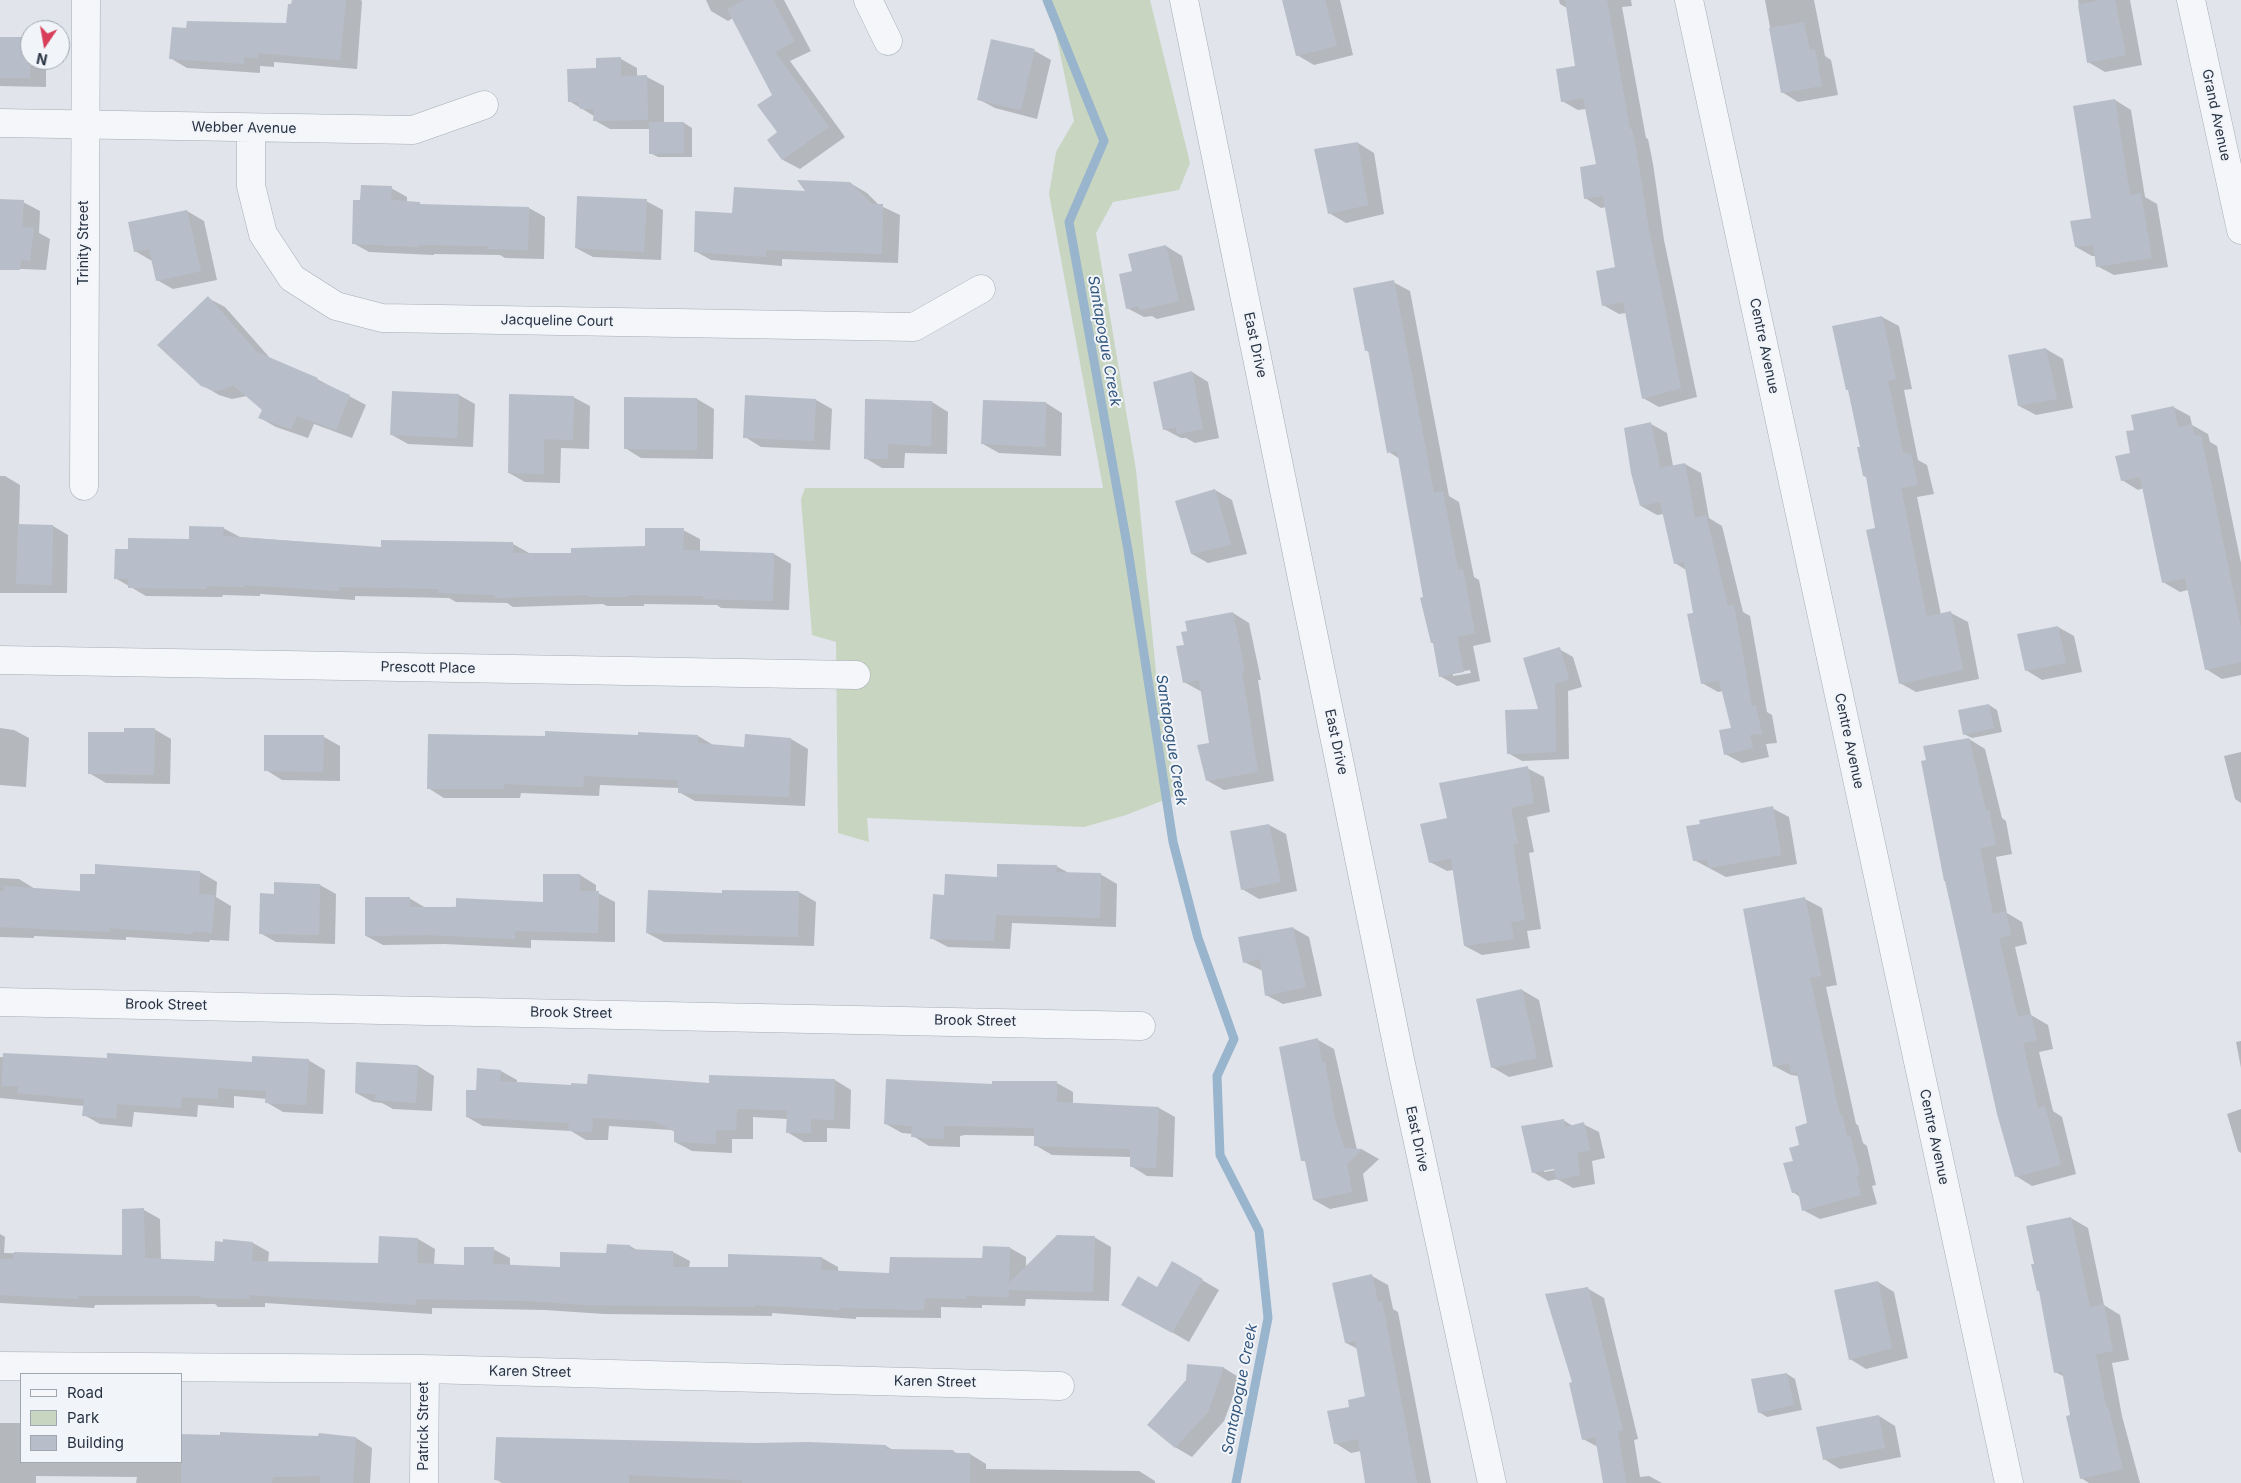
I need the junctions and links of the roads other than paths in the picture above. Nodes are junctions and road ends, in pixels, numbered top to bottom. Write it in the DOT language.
graph roads {
  1 [pos="86,0"];
  2 [pos="868,0"];
  3 [pos="1184,0"];
  4 [pos="1689,0"];
  5 [pos="2191,0"];
  6 [pos="888,41"];
  7 [pos="484,105"];
  8 [pos="0,123"];
  9 [pos="84,124"];
  10 [pos="251,129"];
  11 [pos="2241,230"];
  12 [pos="981,289"];
  13 [pos="84,486"];
  14 [pos="0,660"];
  15 [pos="856,675"];
  16 [pos="0,1002"];
  17 [pos="1141,1026"];
  18 [pos="0,1366"];
  19 [pos="425,1369"];
  20 [pos="1060,1386"];
  21 [pos="424,1483"];
  22 [pos="1492,1483"];
  23 [pos="2009,1483"];
  1 -- 9 [label="street, Trinity Street"];
  2 -- 6 [label="street"];
  3 -- 22 [label="street, East Drive"];
  4 -- 23 [label="street, Centre Avenue"];
  5 -- 11 [label="street, Grand Avenue"];
  7 -- 10 [label="street, Webber Avenue"];
  8 -- 9 [label="street, Webber Avenue"];
  9 -- 10 [label="street, Webber Avenue"];
  9 -- 13 [label="street, Trinity Street"];
  10 -- 12 [label="street, Jacqueline Court"];
  14 -- 15 [label="street, Prescott Place"];
  16 -- 17 [label="street, Brook Street"];
  18 -- 19 [label="street, Karen Street"];
  19 -- 20 [label="street, Karen Street"];
  19 -- 21 [label="street, Patrick Street"];
}
